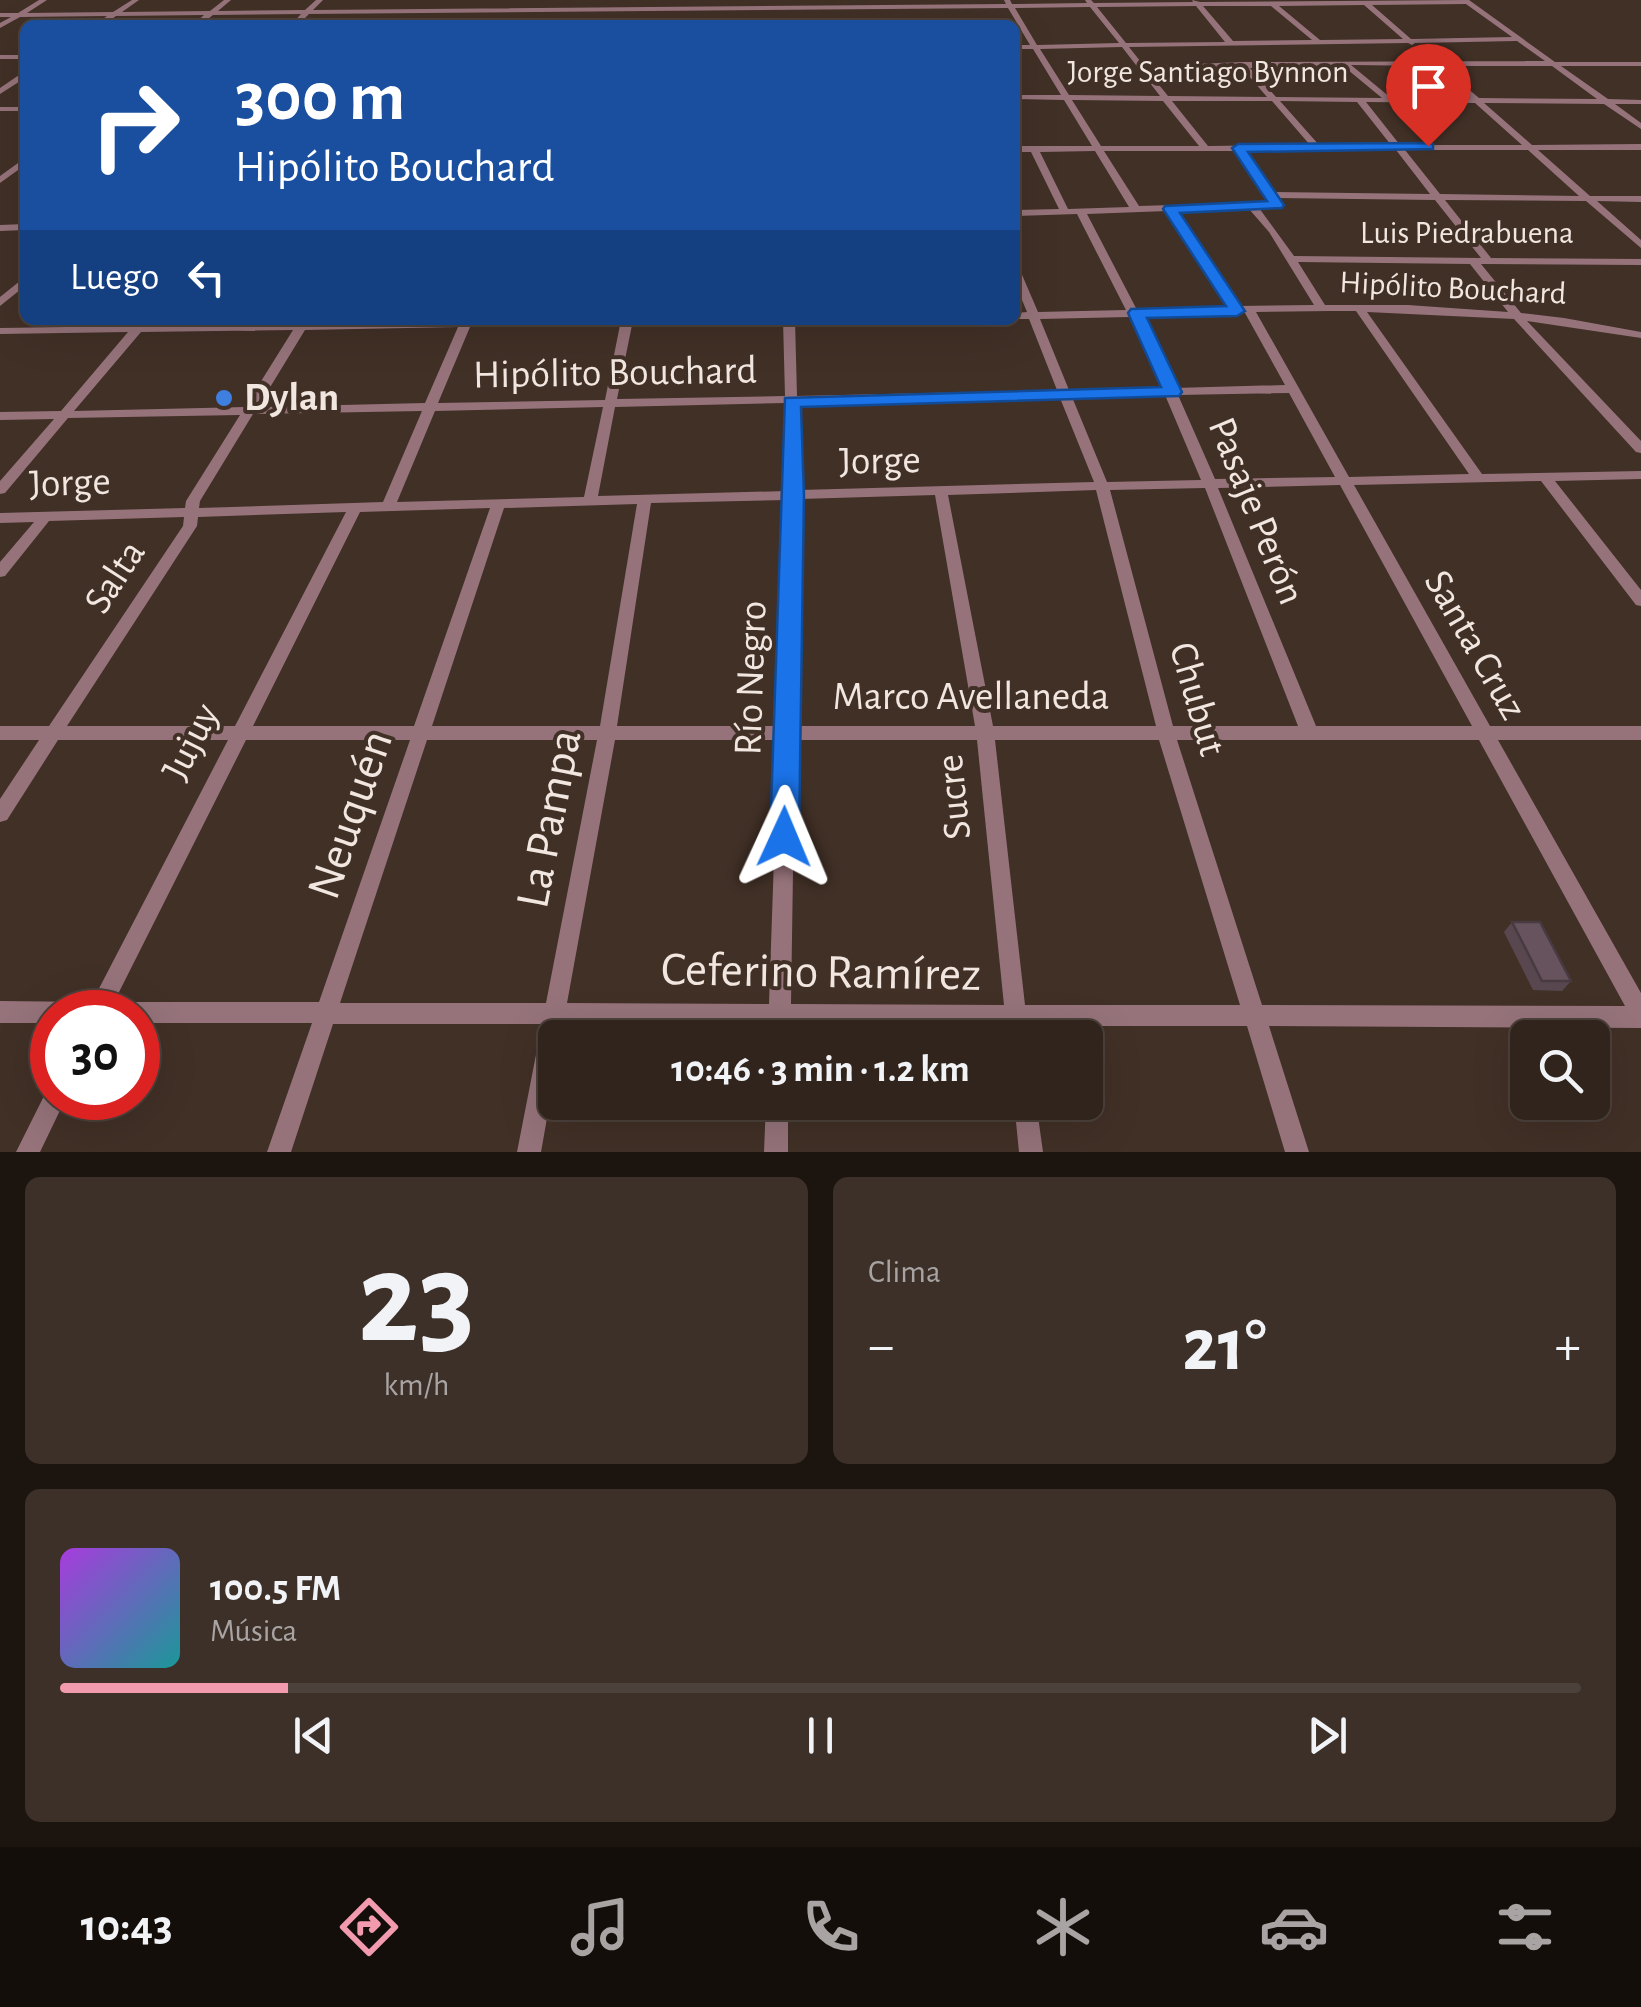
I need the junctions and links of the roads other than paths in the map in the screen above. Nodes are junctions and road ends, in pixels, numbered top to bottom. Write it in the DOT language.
graph roads {
  1 [pos="44,0"];
  2 [pos="136,0"];
  3 [pos="228,0"];
  4 [pos="320,0"];
  5 [pos="413,0"];
  6 [pos="505,0"];
  7 [pos="598,0"];
  8 [pos="1364,1"];
  9 [pos="1466,1"];
  10 [pos="1196,2"];
  11 [pos="1271,2"];
  12 [pos="1008,3"];
  13 [pos="1090,3"];
  14 [pos="690,4"];
  15 [pos="782,4"];
  16 [pos="904,4"];
  17 [pos="594,10"];
  18 [pos="498,11"];
  19 [pos="307,12"];
  20 [pos="403,12"];
  21 [pos="114,14"];
  22 [pos="210,14"];
  23 [pos="0,15"];
  24 [pos="18,15"];
  25 [pos="105,20"];
  26 [pos="202,20"];
  27 [pos="299,20"];
  28 [pos="396,20"];
  29 [pos="493,20"];
  30 [pos="590,20"];
  31 [pos="1020,21"];
  32 [pos="0,26"];
  33 [pos="1518,39"];
  34 [pos="1409,40"];
  35 [pos="1317,42"];
  36 [pos="1228,44"];
  37 [pos="1036,46"];
  38 [pos="1124,46"];
  39 [pos="1020,47"];
  40 [pos="1434,62"];
  41 [pos="1344,63"];
  42 [pos="1552,63"];
  43 [pos="1641,64"];
  44 [pos="1247,66"];
  45 [pos="1142,68"];
  46 [pos="1065,96"];
  47 [pos="1164,96"];
  48 [pos="1020,97"];
  49 [pos="1275,97"];
  50 [pos="1358,98"];
  51 [pos="1387,98"];
  52 [pos="1476,100"];
  53 [pos="1604,101"];
  54 [pos="1641,102"];
  55 [pos="1641,127"];
  56 [pos="1395,146"];
  57 [pos="1527,146"];
  58 [pos="1316,147"];
  59 [pos="1641,147"];
  60 [pos="1098,148"];
  61 [pos="1205,148"];
  62 [pos="1238,148"];
  63 [pos="1020,149"];
  64 [pos="1034,149"];
  65 [pos="20,165"];
  66 [pos="0,180"];
  67 [pos="1272,194"];
  68 [pos="1436,196"];
  69 [pos="1587,198"];
  70 [pos="1641,198"];
  71 [pos="1253,207"];
  72 [pos="1170,209"];
  73 [pos="1136,210"];
  74 [pos="1073,212"];
  75 [pos="1020,213"];
  76 [pos="1641,245"];
  77 [pos="1293,259"];
  78 [pos="1488,260"];
  79 [pos="1474,261"];
  80 [pos="1641,262"];
  81 [pos="1020,282"];
  82 [pos="20,285"];
  83 [pos="0,303"];
  84 [pos="1321,307"];
  85 [pos="1243,311"];
  86 [pos="1360,311"];
  87 [pos="1136,313"];
  88 [pos="1517,313"];
  89 [pos="1020,316"];
  90 [pos="1034,316"];
  91 [pos="140,325"];
  92 [pos="302,325"];
  93 [pos="465,325"];
  94 [pos="626,325"];
  95 [pos="789,325"];
  96 [pos="0,331"];
  97 [pos="1641,335"];
  98 [pos="1291,389"];
  99 [pos="1173,392"];
  100 [pos="1066,396"];
  101 [pos="792,402"];
  102 [pos="610,406"];
  103 [pos="431,409"];
  104 [pos="249,412"];
  105 [pos="0,416"];
  106 [pos="64,416"];
  107 [pos="1641,449"];
  108 [pos="1641,475"];
  109 [pos="1479,479"];
  110 [pos="1546,479"];
  111 [pos="1342,482"];
  112 [pos="1210,484"];
  113 [pos="1102,486"];
  114 [pos="0,490"];
  115 [pos="941,492"];
  116 [pos="794,495"];
  117 [pos="645,500"];
  118 [pos="590,501"];
  119 [pos="498,504"];
  120 [pos="388,506"];
  121 [pos="356,507"];
  122 [pos="192,513"];
  123 [pos="46,516"];
  124 [pos="0,518"];
  125 [pos="0,572"];
  126 [pos="1641,602"];
  127 [pos="1309,731"];
  128 [pos="0,732"];
  129 [pos="787,732"];
  130 [pos="985,732"];
  131 [pos="1484,732"];
  132 [pos="54,733"];
  133 [pos="238,733"];
  134 [pos="1166,733"];
  135 [pos="1641,733"];
  136 [pos="421,734"];
  137 [pos="607,734"];
  138 [pos="0,814"];
  139 [pos="109,990"];
  140 [pos="0,1012"];
  141 [pos="30,1012"];
  142 [pos="160,1013"];
  143 [pos="780,1013"];
  144 [pos="325,1014"];
  145 [pos="554,1014"];
  146 [pos="1641,1015"];
  147 [pos="1257,1016"];
  148 [pos="780,1020"];
  149 [pos="891,1020"];
  150 [pos="1016,1020"];
  151 [pos="1103,1024"];
  152 [pos="45,1120"];
  153 [pos="777,1120"];
  154 [pos="1027,1120"];
  155 [pos="28,1152"];
  156 [pos="279,1152"];
  157 [pos="529,1152"];
  158 [pos="776,1152"];
  159 [pos="1031,1152"];
  160 [pos="1297,1152"];
  1 -- 24 [label="street"];
  2 -- 21 [label="street"];
  3 -- 22 [label="street"];
  4 -- 19 [label="street"];
  5 -- 20 [label="street"];
  6 -- 18 [label="street"];
  7 -- 17 [label="street"];
  8 -- 9 [label="street"];
  8 -- 11 [label="street"];
  8 -- 34 [label="street"];
  9 -- 33 [label="street"];
  10 -- 11 [label="street"];
  10 -- 13 [label="street"];
  10 -- 36 [label="street"];
  11 -- 35 [label="street"];
  12 -- 13 [label="street"];
  12 -- 16 [label="street"];
  13 -- 38 [label="street"];
  14 -- 15 [label="street"];
  14 -- 17 [label="street"];
  15 -- 16 [label="street"];
  17 -- 18 [label="street"];
  17 -- 30 [label="street"];
  18 -- 20 [label="street"];
  18 -- 29 [label="street"];
  19 -- 20 [label="street"];
  19 -- 22 [label="street"];
  19 -- 27 [label="street"];
  20 -- 28 [label="street"];
  21 -- 22 [label="street"];
  21 -- 24 [label="street"];
  21 -- 25 [label="street"];
  22 -- 26 [label="street"];
  23 -- 24 [label="street"];
  24 -- 32 [label="street"];
  31 -- 37 [label="street"];
  33 -- 34 [label="street"];
  33 -- 42 [label="street"];
  34 -- 35 [label="street"];
  34 -- 40 [label="street"];
  35 -- 36 [label="street"];
  35 -- 41 [label="street"];
  36 -- 38 [label="street"];
  36 -- 44 [label="street"];
  37 -- 38 [label="street"];
  37 -- 39 [label="street"];
  37 -- 46 [label="street"];
  38 -- 45 [label="street"];
  40 -- 41 [label="street"];
  40 -- 42 [label="street"];
  40 -- 52 [label="street"];
  41 -- 44 [label="street"];
  41 -- 51 [label="street"];
  42 -- 43 [label="street"];
  42 -- 53 [label="street"];
  44 -- 45 [label="street"];
  44 -- 49 [label="street"];
  45 -- 47 [label="street"];
  46 -- 47 [label="street, Jorge Santiago Bynnon"];
  46 -- 48 [label="street, Jorge Santiago Bynnon"];
  46 -- 60 [label="street"];
  47 -- 49 [label="street, Jorge Santiago Bynnon"];
  47 -- 61 [label="street"];
  49 -- 50 [label="street, Jorge Santiago Bynnon"];
  49 -- 58 [label="street"];
  50 -- 51 [label="street, Jorge Santiago Bynnon"];
  50 -- 56 [label="street"];
  51 -- 52 [label="street, Jorge Santiago Bynnon"];
  52 -- 53 [label="street, Jorge Santiago Bynnon"];
  52 -- 57 [label="street"];
  53 -- 54 [label="street, Jorge Santiago Bynnon"];
  53 -- 55 [label="street"];
  56 -- 57 [label="street"];
  56 -- 58 [label="street"];
  56 -- 68 [label="street"];
  57 -- 59 [label="street"];
  57 -- 69 [label="street"];
  58 -- 62 [label="street"];
  60 -- 61 [label="street"];
  60 -- 64 [label="street"];
  60 -- 73 [label="street"];
  61 -- 62 [label="street"];
  62 -- 67 [label="street"];
  63 -- 64 [label="street"];
  64 -- 74 [label="street, Pasaje Perón"];
  65 -- 66 [label="street"];
  67 -- 68 [label="street"];
  67 -- 71 [label="street"];
  68 -- 69 [label="street"];
  68 -- 78 [label="street"];
  69 -- 70 [label="street"];
  69 -- 76 [label="street"];
  71 -- 72 [label="street"];
  71 -- 77 [label="street"];
  72 -- 73 [label="street"];
  72 -- 85 [label="street, Santa Cruz"];
  73 -- 74 [label="street"];
  74 -- 75 [label="street"];
  74 -- 87 [label="street, Pasaje Perón"];
  77 -- 79 [label="street, Luis Piedrabuena"];
  77 -- 84 [label="street"];
  78 -- 79 [label="street, Luis Piedrabuena"];
  78 -- 80 [label="street, Luis Piedrabuena"];
  79 -- 88 [label="street"];
  81 -- 90 [label="street, Chubut"];
  82 -- 83 [label="street"];
  84 -- 85 [label="street"];
  84 -- 86 [label="street, Hipólito Bouchard"];
  85 -- 87 [label="street"];
  85 -- 98 [label="street, Santa Cruz"];
  86 -- 88 [label="street, Hipólito Bouchard"];
  86 -- 109 [label="street"];
  87 -- 90 [label="street"];
  87 -- 99 [label="street, Pasaje Perón"];
  88 -- 97 [label="street, Hipólito Bouchard"];
  88 -- 107 [label="street"];
  89 -- 90 [label="street"];
  90 -- 100 [label="street, Chubut"];
  91 -- 96 [label="street"];
  91 -- 106 [label="street"];
  92 -- 104 [label="street, Salta"];
  93 -- 103 [label="street"];
  94 -- 102 [label="street"];
  95 -- 101 [label="street, Río Negro"];
  98 -- 99 [label="street, Hipólito Bouchard"];
  98 -- 111 [label="street, Santa Cruz"];
  99 -- 100 [label="street, Hipólito Bouchard"];
  99 -- 112 [label="street, Pasaje Perón"];
  100 -- 101 [label="street, Hipólito Bouchard"];
  100 -- 113 [label="street, Chubut"];
  101 -- 102 [label="street, Hipólito Bouchard"];
  101 -- 116 [label="street, Río Negro"];
  102 -- 103 [label="street, Hipólito Bouchard"];
  102 -- 118 [label="street"];
  103 -- 104 [label="street, Hipólito Bouchard"];
  103 -- 120 [label="street"];
  104 -- 106 [label="street, Hipólito Bouchard"];
  104 -- 122 [label="street, Salta"];
  105 -- 106 [label="street, Hipólito Bouchard"];
  106 -- 114 [label="street"];
  108 -- 110 [label="street, Jorge"];
  109 -- 110 [label="street, Jorge"];
  109 -- 111 [label="street, Jorge"];
  110 -- 126 [label="street"];
  111 -- 112 [label="street, Jorge"];
  111 -- 131 [label="street, Santa Cruz"];
  112 -- 113 [label="street, Jorge"];
  112 -- 127 [label="street, Pasaje Perón"];
  113 -- 115 [label="street, Jorge"];
  113 -- 134 [label="street, Chubut"];
  115 -- 116 [label="street, Jorge"];
  115 -- 130 [label="street, Sucre"];
  116 -- 117 [label="street, Jorge"];
  116 -- 129 [label="street, Río Negro"];
  117 -- 118 [label="street, Jorge"];
  117 -- 137 [label="street, La Pampa"];
  118 -- 119 [label="street, Jorge"];
  119 -- 120 [label="street, Jorge"];
  119 -- 136 [label="street, Neuquén"];
  120 -- 121 [label="street, Jorge"];
  121 -- 122 [label="street, Jorge"];
  121 -- 133 [label="street, Jujuy"];
  122 -- 123 [label="street, Jorge"];
  122 -- 132 [label="street, Salta"];
  123 -- 124 [label="street, Jorge"];
  123 -- 125 [label="street"];
  127 -- 131 [label="street, Marco Avellaneda"];
  127 -- 134 [label="street, Marco Avellaneda"];
  128 -- 132 [label="street, Marco Avellaneda"];
  129 -- 130 [label="street, Marco Avellaneda"];
  129 -- 137 [label="street, Marco Avellaneda"];
  129 -- 143 [label="street, Río Negro"];
  130 -- 134 [label="street, Marco Avellaneda"];
  130 -- 150 [label="street, Sucre"];
  131 -- 135 [label="street, Marco Avellaneda"];
  131 -- 146 [label="street, Santa Cruz"];
  132 -- 133 [label="street, Marco Avellaneda"];
  132 -- 138 [label="street, Salta"];
  133 -- 136 [label="street, Marco Avellaneda"];
  133 -- 139 [label="street, Jujuy"];
  134 -- 147 [label="street, Chubut"];
  136 -- 137 [label="street, Marco Avellaneda"];
  136 -- 144 [label="street, Neuquén"];
  137 -- 145 [label="street, La Pampa"];
  140 -- 141 [label="street, Ceferino Ramírez"];
  142 -- 144 [label="street, Ceferino Ramírez"];
  143 -- 145 [label="street, Ceferino Ramírez"];
  143 -- 148 [label="street, Río Negro"];
  143 -- 149 [label="street, Ceferino Ramírez"];
  144 -- 145 [label="street, Ceferino Ramírez"];
  144 -- 156 [label="street, Neuquén"];
  145 -- 157 [label="street, La Pampa"];
  146 -- 147 [label="street, Ceferino Ramírez"];
  147 -- 151 [label="street, Ceferino Ramírez"];
  147 -- 160 [label="street, Chubut"];
  152 -- 155 [label="street"];
  153 -- 158 [label="street"];
  154 -- 159 [label="street"];
}
